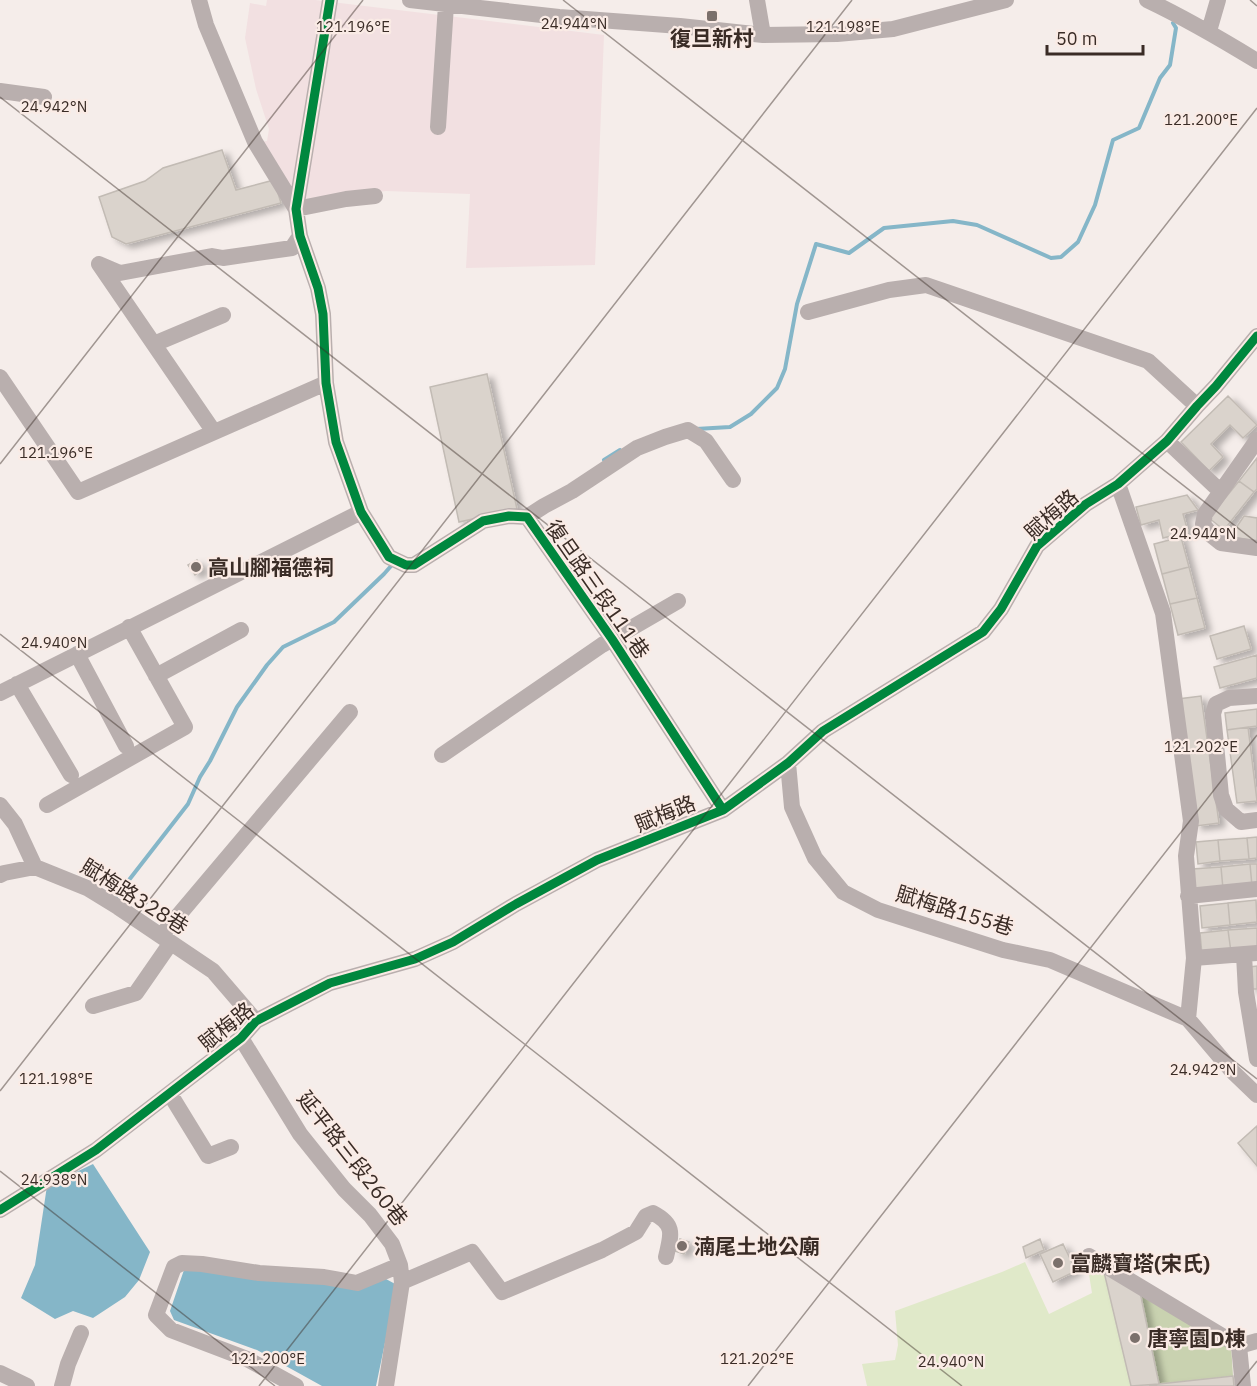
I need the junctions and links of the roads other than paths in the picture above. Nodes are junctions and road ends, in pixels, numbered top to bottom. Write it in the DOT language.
graph roads {
  1 [pos="199,0"];
  2 [pos="330,0"];
  3 [pos="410,0"];
  4 [pos="757,0"];
  5 [pos="1006,0"];
  6 [pos="1147,0"];
  7 [pos="1218,0"];
  8 [pos="446,5"];
  9 [pos="1209,31"];
  10 [pos="763,35"];
  11 [pos="1257,62"];
  12 [pos="0,91"];
  13 [pos="44,97"];
  14 [pos="438,127"];
  15 [pos="375,196"];
  16 [pos="296,209"];
  17 [pos="300,236"];
  18 [pos="808,312"];
  19 [pos="223,315"];
  20 [pos="1257,336"];
  21 [pos="154,344"];
  22 [pos="0,377"];
  23 [pos="326,383"];
  24 [pos="1197,406"];
  25 [pos="214,432"];
  26 [pos="1257,440"];
  27 [pos="1167,441"];
  28 [pos="733,480"];
  29 [pos="1118,484"];
  30 [pos="1220,491"];
  31 [pos="361,512"];
  32 [pos="526,518"];
  33 [pos="1257,548"];
  34 [pos="678,601"];
  35 [pos="129,627"];
  36 [pos="241,630"];
  37 [pos="612,639"];
  38 [pos="77,654"];
  39 [pos="156,676"];
  40 [pos="17,684"];
  41 [pos="0,693"];
  42 [pos="1257,696"];
  43 [pos="350,712"];
  44 [pos="126,746"];
  45 [pos="442,755"];
  46 [pos="788,763"];
  47 [pos="71,775"];
  48 [pos="0,805"];
  49 [pos="47,805"];
  50 [pos="723,810"];
  51 [pos="1257,820"];
  52 [pos="35,867"];
  53 [pos="0,875"];
  54 [pos="1257,889"];
  55 [pos="1188,896"];
  56 [pos="166,940"];
  57 [pos="1250,954"];
  58 [pos="1194,958"];
  59 [pos="93,1006"];
  60 [pos="1188,1018"];
  61 [pos="256,1021"];
  62 [pos="1254,1023"];
  63 [pos="241,1038"];
  64 [pos="1257,1059"];
  65 [pos="170,1094"];
  66 [pos="1257,1095"];
  67 [pos="231,1147"];
  68 [pos="0,1210"];
  69 [pos="1089,1256"];
  70 [pos="666,1257"];
  71 [pos="401,1274"];
  72 [pos="81,1333"];
  73 [pos="1257,1341"];
  74 [pos="1239,1346"];
  75 [pos="0,1373"];
  76 [pos="27,1386"];
  77 [pos="62,1386"];
  78 [pos="296,1386"];
  79 [pos="386,1386"];
  80 [pos="1243,1386"];
  1 -- 16 [label="street"];
  2 -- 16 [label="street, 復旦路三段111巷"];
  3 -- 8 [label="street"];
  4 -- 10 [label="street"];
  5 -- 10 [label="street"];
  6 -- 9 [label="street"];
  7 -- 9 [label="street"];
  8 -- 10 [label="street"];
  8 -- 14 [label="street"];
  9 -- 11 [label="street"];
  12 -- 13 [label="street"];
  15 -- 16 [label="street"];
  16 -- 17 [label="street, 復旦路三段111巷"];
  17 -- 21 [label="street"];
  17 -- 23 [label="street, 復旦路三段111巷"];
  18 -- 24 [label="street"];
  19 -- 21 [label="street"];
  20 -- 24 [label="street, 賦梅路"];
  21 -- 25 [label="street"];
  22 -- 25 [label="street"];
  23 -- 25 [label="street"];
  23 -- 31 [label="street, 復旦路三段111巷"];
  24 -- 27 [label="street, 賦梅路"];
  26 -- 30 [label="street"];
  27 -- 29 [label="street, 賦梅路"];
  27 -- 30 [label="street"];
  28 -- 32 [label="street"];
  29 -- 46 [label="street, 賦梅路"];
  29 -- 55 [label="street"];
  30 -- 33 [label="street"];
  31 -- 32 [label="street, 復旦路三段111巷"];
  31 -- 35 [label="street"];
  32 -- 37 [label="street, 復旦路三段111巷"];
  34 -- 37 [label="street"];
  35 -- 38 [label="street"];
  35 -- 39 [label="street"];
  36 -- 39 [label="street"];
  37 -- 45 [label="street"];
  37 -- 50 [label="street, 復旦路三段111巷"];
  38 -- 40 [label="street"];
  38 -- 44 [label="street"];
  39 -- 49 [label="street"];
  40 -- 41 [label="street"];
  40 -- 47 [label="street"];
  42 -- 51 [label="street"];
  43 -- 56 [label="street"];
  46 -- 50 [label="street, 賦梅路"];
  46 -- 60 [label="street, 賦梅路155巷"];
  48 -- 52 [label="street"];
  50 -- 61 [label="street, 賦梅路"];
  52 -- 53 [label="street"];
  52 -- 56 [label="street, 賦梅路328巷"];
  54 -- 55 [label="street"];
  55 -- 58 [label="street"];
  56 -- 59 [label="street"];
  56 -- 61 [label="street, 賦梅路328巷"];
  57 -- 58 [label="street"];
  57 -- 62 [label="street"];
  58 -- 60 [label="street"];
  60 -- 66 [label="street"];
  61 -- 63 [label="street, 賦梅路"];
  62 -- 64 [label="street"];
  63 -- 65 [label="street, 賦梅路"];
  63 -- 71 [label="street, 延平路三段260巷"];
  65 -- 67 [label="street"];
  65 -- 68 [label="street, 賦梅路"];
  69 -- 74 [label="street"];
  70 -- 71 [label="street"];
  71 -- 78 [label="street"];
  71 -- 79 [label="street"];
  72 -- 77 [label="street"];
  73 -- 74 [label="street"];
  74 -- 80 [label="street"];
  75 -- 76 [label="street"];
}
